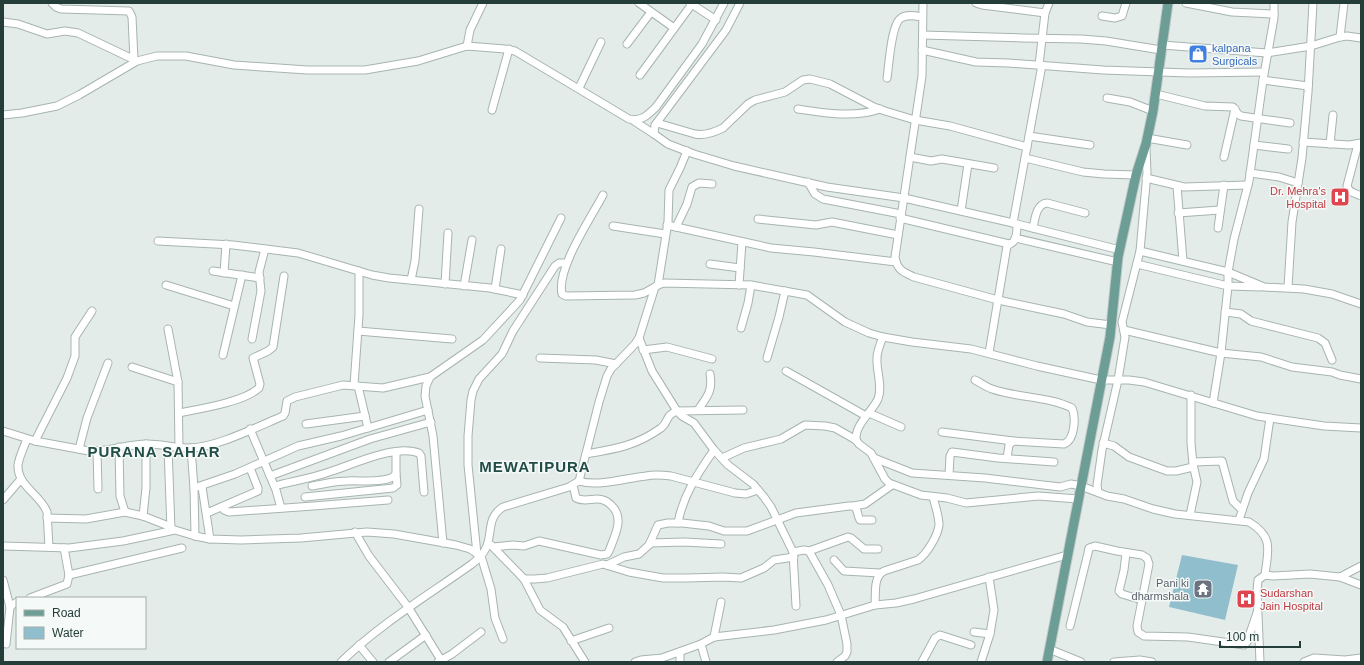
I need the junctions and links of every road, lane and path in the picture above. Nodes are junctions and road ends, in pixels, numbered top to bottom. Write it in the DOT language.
graph roads {
  1 [pos="52,3"];
  2 [pos="483,3"];
  3 [pos="639,3"];
  4 [pos="724,3"];
  5 [pos="740,3"];
  6 [pos="923,3"];
  7 [pos="976,3"];
  8 [pos="1126,3"];
  9 [pos="1168,3"];
  10 [pos="1186,3"];
  11 [pos="1274,3"];
  12 [pos="1313,3"];
  13 [pos="1344,3"];
  14 [pos="691,4"];
  15 [pos="1211,5"];
  16 [pos="119,7"];
  17 [pos="1046,7"];
  18 [pos="651,12"];
  19 [pos="1274,14"];
  20 [pos="1102,16"];
  21 [pos="922,17"];
  22 [pos="716,20"];
  23 [pos="3,22"];
  24 [pos="674,28"];
  25 [pos="923,35"];
  26 [pos="1340,36"];
  27 [pos="1042,38"];
  28 [pos="1361,38"];
  29 [pos="601,42"];
  30 [pos="627,44"];
  31 [pos="467,46"];
  32 [pos="1310,46"];
  33 [pos="1162,48"];
  34 [pos="509,49"];
  35 [pos="922,50"];
  36 [pos="1267,52"];
  37 [pos="135,60"];
  38 [pos="1041,65"];
  39 [pos="1264,72"];
  40 [pos="1159,73"];
  41 [pos="640,75"];
  42 [pos="887,78"];
  43 [pos="1263,80"];
  44 [pos="1308,86"];
  45 [pos="579,88"];
  46 [pos="1156,94"];
  47 [pos="1107,98"];
  48 [pos="798,109"];
  49 [pos="880,109"];
  50 [pos="1235,109"];
  51 [pos="492,110"];
  52 [pos="1153,111"];
  53 [pos="3,115"];
  54 [pos="1333,116"];
  55 [pos="1257,119"];
  56 [pos="915,120"];
  57 [pos="634,121"];
  58 [pos="657,123"];
  59 [pos="1290,123"];
  60 [pos="654,134"];
  61 [pos="1029,136"];
  62 [pos="1147,141"];
  63 [pos="1303,142"];
  64 [pos="1330,144"];
  65 [pos="1360,144"];
  66 [pos="1090,145"];
  67 [pos="1187,145"];
  68 [pos="1254,145"];
  69 [pos="1027,147"];
  70 [pos="1288,149"];
  71 [pos="687,151"];
  72 [pos="910,157"];
  73 [pos="1224,157"];
  74 [pos="1025,158"];
  75 [pos="968,164"];
  76 [pos="994,168"];
  77 [pos="1250,173"];
  78 [pos="1136,175"];
  79 [pos="1146,178"];
  80 [pos="808,182"];
  81 [pos="1298,183"];
  82 [pos="712,184"];
  83 [pos="1224,185"];
  84 [pos="1248,185"];
  85 [pos="1177,186"];
  86 [pos="603,195"];
  87 [pos="1361,196"];
  88 [pos="904,198"];
  89 [pos="419,209"];
  90 [pos="1220,210"];
  91 [pos="961,211"];
  92 [pos="1085,213"];
  93 [pos="1178,213"];
  94 [pos="901,216"];
  95 [pos="561,218"];
  96 [pos="758,219"];
  97 [pos="1015,224"];
  98 [pos="667,225"];
  99 [pos="613,226"];
  100 [pos="676,227"];
  101 [pos="1033,228"];
  102 [pos="1218,228"];
  103 [pos="448,233"];
  104 [pos="666,234"];
  105 [pos="898,235"];
  106 [pos="1015,238"];
  107 [pos="472,240"];
  108 [pos="158,241"];
  109 [pos="742,242"];
  110 [pos="226,244"];
  111 [pos="1009,244"];
  112 [pos="264,249"];
  113 [pos="501,249"];
  114 [pos="1120,250"];
  115 [pos="1140,251"];
  116 [pos="1183,261"];
  117 [pos="896,262"];
  118 [pos="1118,262"];
  119 [pos="566,263"];
  120 [pos="710,264"];
  121 [pos="1137,264"];
  122 [pos="740,268"];
  123 [pos="213,271"];
  124 [pos="359,271"];
  125 [pos="1228,272"];
  126 [pos="224,273"];
  127 [pos="242,275"];
  128 [pos="284,276"];
  129 [pos="260,278"];
  130 [pos="411,280"];
  131 [pos="446,284"];
  132 [pos="166,285"];
  133 [pos="739,285"];
  134 [pos="751,285"];
  135 [pos="464,286"];
  136 [pos="656,286"];
  137 [pos="1228,286"];
  138 [pos="1264,287"];
  139 [pos="1288,287"];
  140 [pos="495,289"];
  141 [pos="785,291"];
  142 [pos="523,295"];
  143 [pos="998,300"];
  144 [pos="1361,304"];
  145 [pos="234,306"];
  146 [pos="92,312"];
  147 [pos="1225,312"];
  148 [pos="1111,325"];
  149 [pos="741,328"];
  150 [pos="168,329"];
  151 [pos="1124,330"];
  152 [pos="358,332"];
  153 [pos="883,337"];
  154 [pos="639,338"];
  155 [pos="252,339"];
  156 [pos="452,339"];
  157 [pos="643,350"];
  158 [pos="988,353"];
  159 [pos="1221,353"];
  160 [pos="223,355"];
  161 [pos="540,358"];
  162 [pos="767,358"];
  163 [pos="712,359"];
  164 [pos="1332,360"];
  165 [pos="108,364"];
  166 [pos="616,364"];
  167 [pos="132,367"];
  168 [pos="786,371"];
  169 [pos="710,374"];
  170 [pos="430,377"];
  171 [pos="1361,379"];
  172 [pos="975,380"];
  173 [pos="1101,380"];
  174 [pos="1118,380"];
  175 [pos="178,382"];
  176 [pos="356,385"];
  177 [pos="1191,395"];
  178 [pos="1213,403"];
  179 [pos="428,410"];
  180 [pos="698,410"];
  181 [pos="743,410"];
  182 [pos="677,411"];
  183 [pos="179,413"];
  184 [pos="868,414"];
  185 [pos="365,416"];
  186 [pos="1270,418"];
  187 [pos="431,422"];
  188 [pos="306,424"];
  189 [pos="368,428"];
  190 [pos="901,428"];
  191 [pos="1361,428"];
  192 [pos="250,430"];
  193 [pos="3,431"];
  194 [pos="942,432"];
  195 [pos="27,439"];
  196 [pos="856,440"];
  197 [pos="36,441"];
  198 [pos="1013,441"];
  199 [pos="1103,443"];
  200 [pos="146,444"];
  201 [pos="168,446"];
  202 [pos="119,447"];
  203 [pos="179,448"];
  204 [pos="191,448"];
  205 [pos="79,450"];
  206 [pos="714,450"];
  207 [pos="97,451"];
  208 [pos="396,452"];
  209 [pos="586,454"];
  210 [pos="722,458"];
  211 [pos="874,458"];
  212 [pos="1007,458"];
  213 [pos="264,461"];
  214 [pos="1054,462"];
  215 [pos="1193,465"];
  216 [pos="250,468"];
  217 [pos="396,474"];
  218 [pos="949,475"];
  219 [pos="270,476"];
  220 [pos="21,479"];
  221 [pos="692,482"];
  222 [pos="576,483"];
  223 [pos="892,485"];
  224 [pos="274,486"];
  225 [pos="312,486"];
  226 [pos="1081,486"];
  227 [pos="198,488"];
  228 [pos="98,490"];
  229 [pos="758,490"];
  230 [pos="424,492"];
  231 [pos="1098,492"];
  232 [pos="305,497"];
  233 [pos="933,497"];
  234 [pos="1078,499"];
  235 [pos="3,500"];
  236 [pos="388,500"];
  237 [pos="222,506"];
  238 [pos="853,506"];
  239 [pos="281,508"];
  240 [pos="1242,510"];
  241 [pos="125,512"];
  242 [pos="206,513"];
  243 [pos="1190,515"];
  244 [pos="144,516"];
  245 [pos="47,518"];
  246 [pos="777,520"];
  247 [pos="872,520"];
  248 [pos="1239,520"];
  249 [pos="678,523"];
  250 [pos="171,529"];
  251 [pos="354,532"];
  252 [pos="195,536"];
  253 [pos="210,539"];
  254 [pos="443,543"];
  255 [pos="650,543"];
  256 [pos="721,544"];
  257 [pos="491,545"];
  258 [pos="3,546"];
  259 [pos="48,547"];
  260 [pos="64,548"];
  261 [pos="182,548"];
  262 [pos="878,548"];
  263 [pos="809,551"];
  264 [pos="1126,553"];
  265 [pos="794,554"];
  266 [pos="479,555"];
  267 [pos="1067,555"];
  268 [pos="834,560"];
  269 [pos="607,565"];
  270 [pos="1361,566"];
  271 [pos="880,573"];
  272 [pos="69,575"];
  273 [pos="1265,575"];
  274 [pos="989,577"];
  275 [pos="1340,577"];
  276 [pos="524,579"];
  277 [pos="3,580"];
  278 [pos="1361,585"];
  279 [pos="33,597"];
  280 [pos="1142,600"];
  281 [pos="721,602"];
  282 [pos="16,603"];
  283 [pos="875,605"];
  284 [pos="796,606"];
  285 [pos="10,607"];
  286 [pos="408,607"];
  287 [pos="1258,610"];
  288 [pos="841,615"];
  289 [pos="1070,626"];
  290 [pos="609,628"];
  291 [pos="481,632"];
  292 [pos="974,632"];
  293 [pos="990,634"];
  294 [pos="426,635"];
  295 [pos="714,637"];
  296 [pos="503,639"];
  297 [pos="571,641"];
  298 [pos="6,644"];
  299 [pos="701,644"];
  300 [pos="359,645"];
  301 [pos="971,645"];
  302 [pos="1049,649"];
  303 [pos="680,652"];
  304 [pos="1361,658"];
  305 [pos="439,661"];
  306 [pos="341,662"];
  307 [pos="373,662"];
  308 [pos="389,662"];
  309 [pos="585,662"];
  310 [pos="635,662"];
  311 [pos="680,662"];
  312 [pos="706,662"];
  313 [pos="838,662"];
  314 [pos="922,662"];
  315 [pos="981,662"];
  316 [pos="1047,662"];
  317 [pos="1081,662"];
  318 [pos="1114,662"];
  319 [pos="1152,662"];
  320 [pos="1260,662"];
  321 [pos="1304,662"];
  1 -- 16 [label="street"];
  2 -- 31 [label="street"];
  3 -- 18 [label="street"];
  4 -- 22 [label="street"];
  5 -- 58 [label="street"];
  6 -- 21 [label="street"];
  7 -- 17 [label="street"];
  8 -- 20 [label="street"];
  9 -- 33 [label="main road"];
  10 -- 15 [label="street"];
  11 -- 19 [label="street"];
  12 -- 32 [label="street"];
  13 -- 26 [label="street"];
  14 -- 22 [label="street"];
  14 -- 24 [label="street"];
  15 -- 19 [label="street"];
  16 -- 37 [label="street"];
  17 -- 27 [label="street"];
  18 -- 24 [label="street"];
  18 -- 30 [label="street"];
  19 -- 36 [label="street"];
  21 -- 25 [label="street"];
  21 -- 42 [label="street"];
  22 -- 57 [label="street"];
  23 -- 37 [label="street"];
  24 -- 41 [label="street"];
  25 -- 27 [label="street"];
  25 -- 35 [label="street"];
  26 -- 28 [label="street"];
  26 -- 32 [label="street"];
  27 -- 33 [label="street"];
  27 -- 38 [label="street"];
  29 -- 45 [label="street"];
  31 -- 34 [label="street"];
  31 -- 37 [label="street"];
  32 -- 36 [label="street"];
  32 -- 44 [label="street"];
  33 -- 36 [label="street"];
  33 -- 40 [label="main road"];
  34 -- 45 [label="street"];
  34 -- 51 [label="street"];
  35 -- 38 [label="street"];
  35 -- 56 [label="street"];
  36 -- 39 [label="street"];
  37 -- 53 [label="street"];
  38 -- 40 [label="street"];
  38 -- 61 [label="street"];
  39 -- 40 [label="street"];
  39 -- 43 [label="street"];
  40 -- 46 [label="main road"];
  43 -- 44 [label="street"];
  43 -- 55 [label="street"];
  44 -- 63 [label="street"];
  45 -- 57 [label="street"];
  46 -- 50 [label="street"];
  46 -- 52 [label="main road"];
  47 -- 52 [label="street"];
  48 -- 49 [label="street"];
  49 -- 56 [label="street"];
  49 -- 58 [label="street"];
  50 -- 55 [label="street"];
  50 -- 73 [label="street"];
  52 -- 62 [label="main road"];
  54 -- 64 [label="street"];
  55 -- 59 [label="street"];
  55 -- 68 [label="street"];
  56 -- 69 [label="street"];
  56 -- 72 [label="street"];
  57 -- 60 [label="street"];
  58 -- 60 [label="street"];
  60 -- 71 [label="street"];
  61 -- 66 [label="street"];
  61 -- 69 [label="street"];
  62 -- 67 [label="street"];
  62 -- 78 [label="main road"];
  62 -- 79 [label="street"];
  63 -- 64 [label="street"];
  63 -- 81 [label="street"];
  64 -- 65 [label="street"];
  65 -- 87 [label="street"];
  68 -- 70 [label="street"];
  68 -- 77 [label="street"];
  69 -- 74 [label="street"];
  71 -- 80 [label="street"];
  71 -- 98 [label="street"];
  72 -- 75 [label="street"];
  72 -- 88 [label="street"];
  74 -- 78 [label="street"];
  74 -- 97 [label="street"];
  75 -- 76 [label="street"];
  75 -- 91 [label="street"];
  77 -- 81 [label="street"];
  77 -- 84 [label="street"];
  78 -- 114 [label="main road"];
  79 -- 85 [label="street"];
  79 -- 115 [label="street"];
  80 -- 88 [label="street"];
  80 -- 94 [label="street"];
  81 -- 139 [label="street"];
  82 -- 100 [label="street"];
  83 -- 84 [label="street"];
  83 -- 85 [label="street"];
  83 -- 90 [label="street"];
  84 -- 125 [label="street"];
  85 -- 93 [label="street"];
  86 -- 119 [label="street"];
  88 -- 91 [label="street"];
  88 -- 94 [label="street"];
  89 -- 130 [label="street"];
  90 -- 93 [label="street"];
  90 -- 102 [label="street"];
  91 -- 97 [label="street"];
  92 -- 101 [label="street"];
  93 -- 116 [label="street"];
  94 -- 105 [label="street"];
  94 -- 111 [label="street"];
  95 -- 142 [label="street"];
  96 -- 105 [label="street"];
  97 -- 101 [label="street"];
  97 -- 106 [label="street"];
  98 -- 100 [label="street"];
  98 -- 104 [label="street"];
  99 -- 104 [label="street"];
  100 -- 109 [label="street"];
  101 -- 114 [label="street"];
  103 -- 131 [label="street"];
  104 -- 136 [label="street"];
  105 -- 117 [label="street"];
  106 -- 111 [label="street"];
  106 -- 118 [label="street"];
  107 -- 135 [label="street"];
  108 -- 110 [label="street"];
  109 -- 117 [label="street"];
  109 -- 122 [label="street"];
  110 -- 112 [label="street"];
  110 -- 126 [label="street"];
  111 -- 143 [label="street"];
  112 -- 124 [label="street"];
  112 -- 129 [label="street"];
  113 -- 140 [label="street"];
  114 -- 118 [label="main road"];
  115 -- 116 [label="street"];
  115 -- 121 [label="street"];
  116 -- 125 [label="street"];
  117 -- 143 [label="street"];
  118 -- 148 [label="main road"];
  119 -- 136 [label="street"];
  119 -- 266 [label="street"];
  120 -- 122 [label="street"];
  121 -- 137 [label="street"];
  121 -- 151 [label="street"];
  122 -- 133 [label="street"];
  123 -- 126 [label="street"];
  124 -- 130 [label="street"];
  124 -- 152 [label="street"];
  125 -- 137 [label="street"];
  125 -- 138 [label="street"];
  126 -- 127 [label="street"];
  127 -- 129 [label="street"];
  127 -- 145 [label="street"];
  128 -- 183 [label="street"];
  129 -- 155 [label="street"];
  130 -- 131 [label="street"];
  131 -- 135 [label="street"];
  132 -- 145 [label="street"];
  133 -- 134 [label="street"];
  133 -- 136 [label="street"];
  134 -- 141 [label="street"];
  134 -- 149 [label="street"];
  135 -- 140 [label="street"];
  136 -- 154 [label="street"];
  137 -- 138 [label="street"];
  137 -- 147 [label="street"];
  138 -- 139 [label="street"];
  139 -- 144 [label="street"];
  140 -- 142 [label="street"];
  141 -- 153 [label="street"];
  141 -- 162 [label="street"];
  142 -- 170 [label="street"];
  143 -- 148 [label="street"];
  143 -- 158 [label="street"];
  145 -- 160 [label="street"];
  146 -- 197 [label="street"];
  147 -- 159 [label="street"];
  147 -- 164 [label="street"];
  148 -- 173 [label="main road"];
  150 -- 175 [label="street"];
  151 -- 159 [label="street"];
  151 -- 174 [label="street"];
  152 -- 156 [label="street"];
  152 -- 176 [label="street"];
  153 -- 158 [label="street"];
  153 -- 184 [label="street"];
  154 -- 157 [label="street"];
  154 -- 166 [label="street"];
  157 -- 163 [label="street"];
  157 -- 182 [label="street"];
  158 -- 173 [label="street"];
  159 -- 171 [label="street"];
  159 -- 178 [label="street"];
  161 -- 166 [label="street"];
  165 -- 205 [label="street"];
  166 -- 209 [label="street"];
  167 -- 175 [label="street"];
  168 -- 184 [label="street"];
  169 -- 180 [label="street"];
  170 -- 176 [label="street"];
  170 -- 179 [label="street"];
  172 -- 198 [label="street"];
  173 -- 174 [label="street"];
  173 -- 226 [label="main road"];
  174 -- 177 [label="street"];
  174 -- 199 [label="street"];
  175 -- 183 [label="street"];
  176 -- 185 [label="street"];
  176 -- 192 [label="street"];
  177 -- 178 [label="street"];
  177 -- 215 [label="street"];
  178 -- 186 [label="street"];
  179 -- 187 [label="street"];
  179 -- 189 [label="street"];
  180 -- 181 [label="street"];
  180 -- 182 [label="street"];
  182 -- 206 [label="street"];
  182 -- 209 [label="street"];
  183 -- 203 [label="street"];
  184 -- 190 [label="street"];
  184 -- 196 [label="street"];
  185 -- 188 [label="street"];
  185 -- 189 [label="street"];
  186 -- 191 [label="street"];
  186 -- 240 [label="street"];
  187 -- 219 [label="street"];
  187 -- 254 [label="street"];
  189 -- 213 [label="street"];
  192 -- 204 [label="street"];
  192 -- 213 [label="street"];
  193 -- 195 [label="street"];
  194 -- 198 [label="street"];
  195 -- 197 [label="street"];
  195 -- 220 [label="street"];
  196 -- 210 [label="street"];
  196 -- 211 [label="street"];
  197 -- 205 [label="street"];
  198 -- 212 [label="street"];
  199 -- 215 [label="street"];
  199 -- 231 [label="street"];
  200 -- 201 [label="street"];
  200 -- 202 [label="street"];
  200 -- 244 [label="street"];
  201 -- 203 [label="street"];
  201 -- 250 [label="street"];
  202 -- 207 [label="street"];
  202 -- 241 [label="street"];
  203 -- 204 [label="street"];
  204 -- 227 [label="street"];
  205 -- 207 [label="street"];
  206 -- 210 [label="street"];
  206 -- 221 [label="street"];
  207 -- 228 [label="street"];
  208 -- 217 [label="street"];
  208 -- 224 [label="street"];
  208 -- 230 [label="street"];
  209 -- 222 [label="street"];
  210 -- 229 [label="street"];
  211 -- 218 [label="street"];
  211 -- 223 [label="street"];
  212 -- 214 [label="street"];
  212 -- 218 [label="street"];
  213 -- 216 [label="street"];
  213 -- 219 [label="street"];
  215 -- 240 [label="street"];
  215 -- 243 [label="street"];
  216 -- 227 [label="street"];
  216 -- 237 [label="street"];
  217 -- 225 [label="street"];
  217 -- 232 [label="street"];
  218 -- 226 [label="street"];
  219 -- 224 [label="street"];
  220 -- 235 [label="street"];
  220 -- 245 [label="street"];
  221 -- 222 [label="street"];
  221 -- 229 [label="street"];
  221 -- 249 [label="street"];
  222 -- 257 [label="street"];
  222 -- 257 [label="street"];
  223 -- 233 [label="street"];
  223 -- 238 [label="street"];
  224 -- 239 [label="street"];
  226 -- 231 [label="street"];
  226 -- 234 [label="main road"];
  227 -- 242 [label="street"];
  227 -- 252 [label="street"];
  229 -- 246 [label="street"];
  231 -- 243 [label="street"];
  233 -- 234 [label="street"];
  233 -- 271 [label="street"];
  234 -- 267 [label="main road"];
  236 -- 239 [label="street"];
  237 -- 239 [label="street"];
  237 -- 242 [label="street"];
  238 -- 246 [label="street"];
  238 -- 247 [label="street"];
  240 -- 248 [label="street"];
  241 -- 244 [label="street"];
  241 -- 245 [label="street"];
  242 -- 253 [label="street"];
  243 -- 248 [label="street"];
  244 -- 250 [label="street"];
  245 -- 259 [label="street"];
  246 -- 249 [label="street"];
  246 -- 265 [label="street"];
  248 -- 273 [label="street"];
  249 -- 255 [label="street"];
  250 -- 252 [label="street"];
  250 -- 260 [label="street"];
  251 -- 253 [label="street"];
  251 -- 254 [label="street"];
  251 -- 286 [label="street"];
  252 -- 253 [label="street"];
  254 -- 266 [label="street"];
  255 -- 256 [label="street"];
  255 -- 269 [label="street"];
  257 -- 266 [label="street"];
  257 -- 276 [label="street"];
  258 -- 259 [label="street"];
  259 -- 260 [label="street"];
  260 -- 272 [label="street"];
  261 -- 272 [label="street"];
  262 -- 263 [label="street"];
  263 -- 265 [label="street"];
  263 -- 288 [label="street"];
  264 -- 280 [label="street"];
  264 -- 280 [label="street"];
  264 -- 289 [label="street"];
  265 -- 269 [label="street"];
  265 -- 284 [label="street"];
  266 -- 286 [label="street"];
  266 -- 296 [label="street"];
  267 -- 274 [label="street"];
  267 -- 302 [label="main road"];
  268 -- 271 [label="street"];
  269 -- 276 [label="street"];
  270 -- 275 [label="street"];
  271 -- 283 [label="street"];
  272 -- 279 [label="street"];
  273 -- 275 [label="street"];
  273 -- 287 [label="street"];
  274 -- 283 [label="street"];
  274 -- 293 [label="street"];
  275 -- 278 [label="street"];
  276 -- 297 [label="street"];
  277 -- 285 [label="street"];
  280 -- 287 [label="street"];
  281 -- 295 [label="street"];
  282 -- 285 [label="street"];
  283 -- 288 [label="street"];
  285 -- 298 [label="street"];
  286 -- 294 [label="street"];
  286 -- 300 [label="street"];
  287 -- 320 [label="street"];
  288 -- 295 [label="street"];
  288 -- 313 [label="street"];
  290 -- 297 [label="street"];
  291 -- 305 [label="street"];
  292 -- 293 [label="street"];
  293 -- 315 [label="street"];
  294 -- 305 [label="street"];
  294 -- 308 [label="street"];
  295 -- 299 [label="street"];
  297 -- 309 [label="street"];
  299 -- 303 [label="street"];
  299 -- 312 [label="street"];
  300 -- 306 [label="street"];
  300 -- 307 [label="street"];
  301 -- 314 [label="street"];
  302 -- 316 [label="main road"];
  302 -- 317 [label="street"];
  303 -- 310 [label="street"];
  303 -- 311 [label="street"];
  304 -- 321 [label="street"];
  318 -- 319 [label="street"];
}
